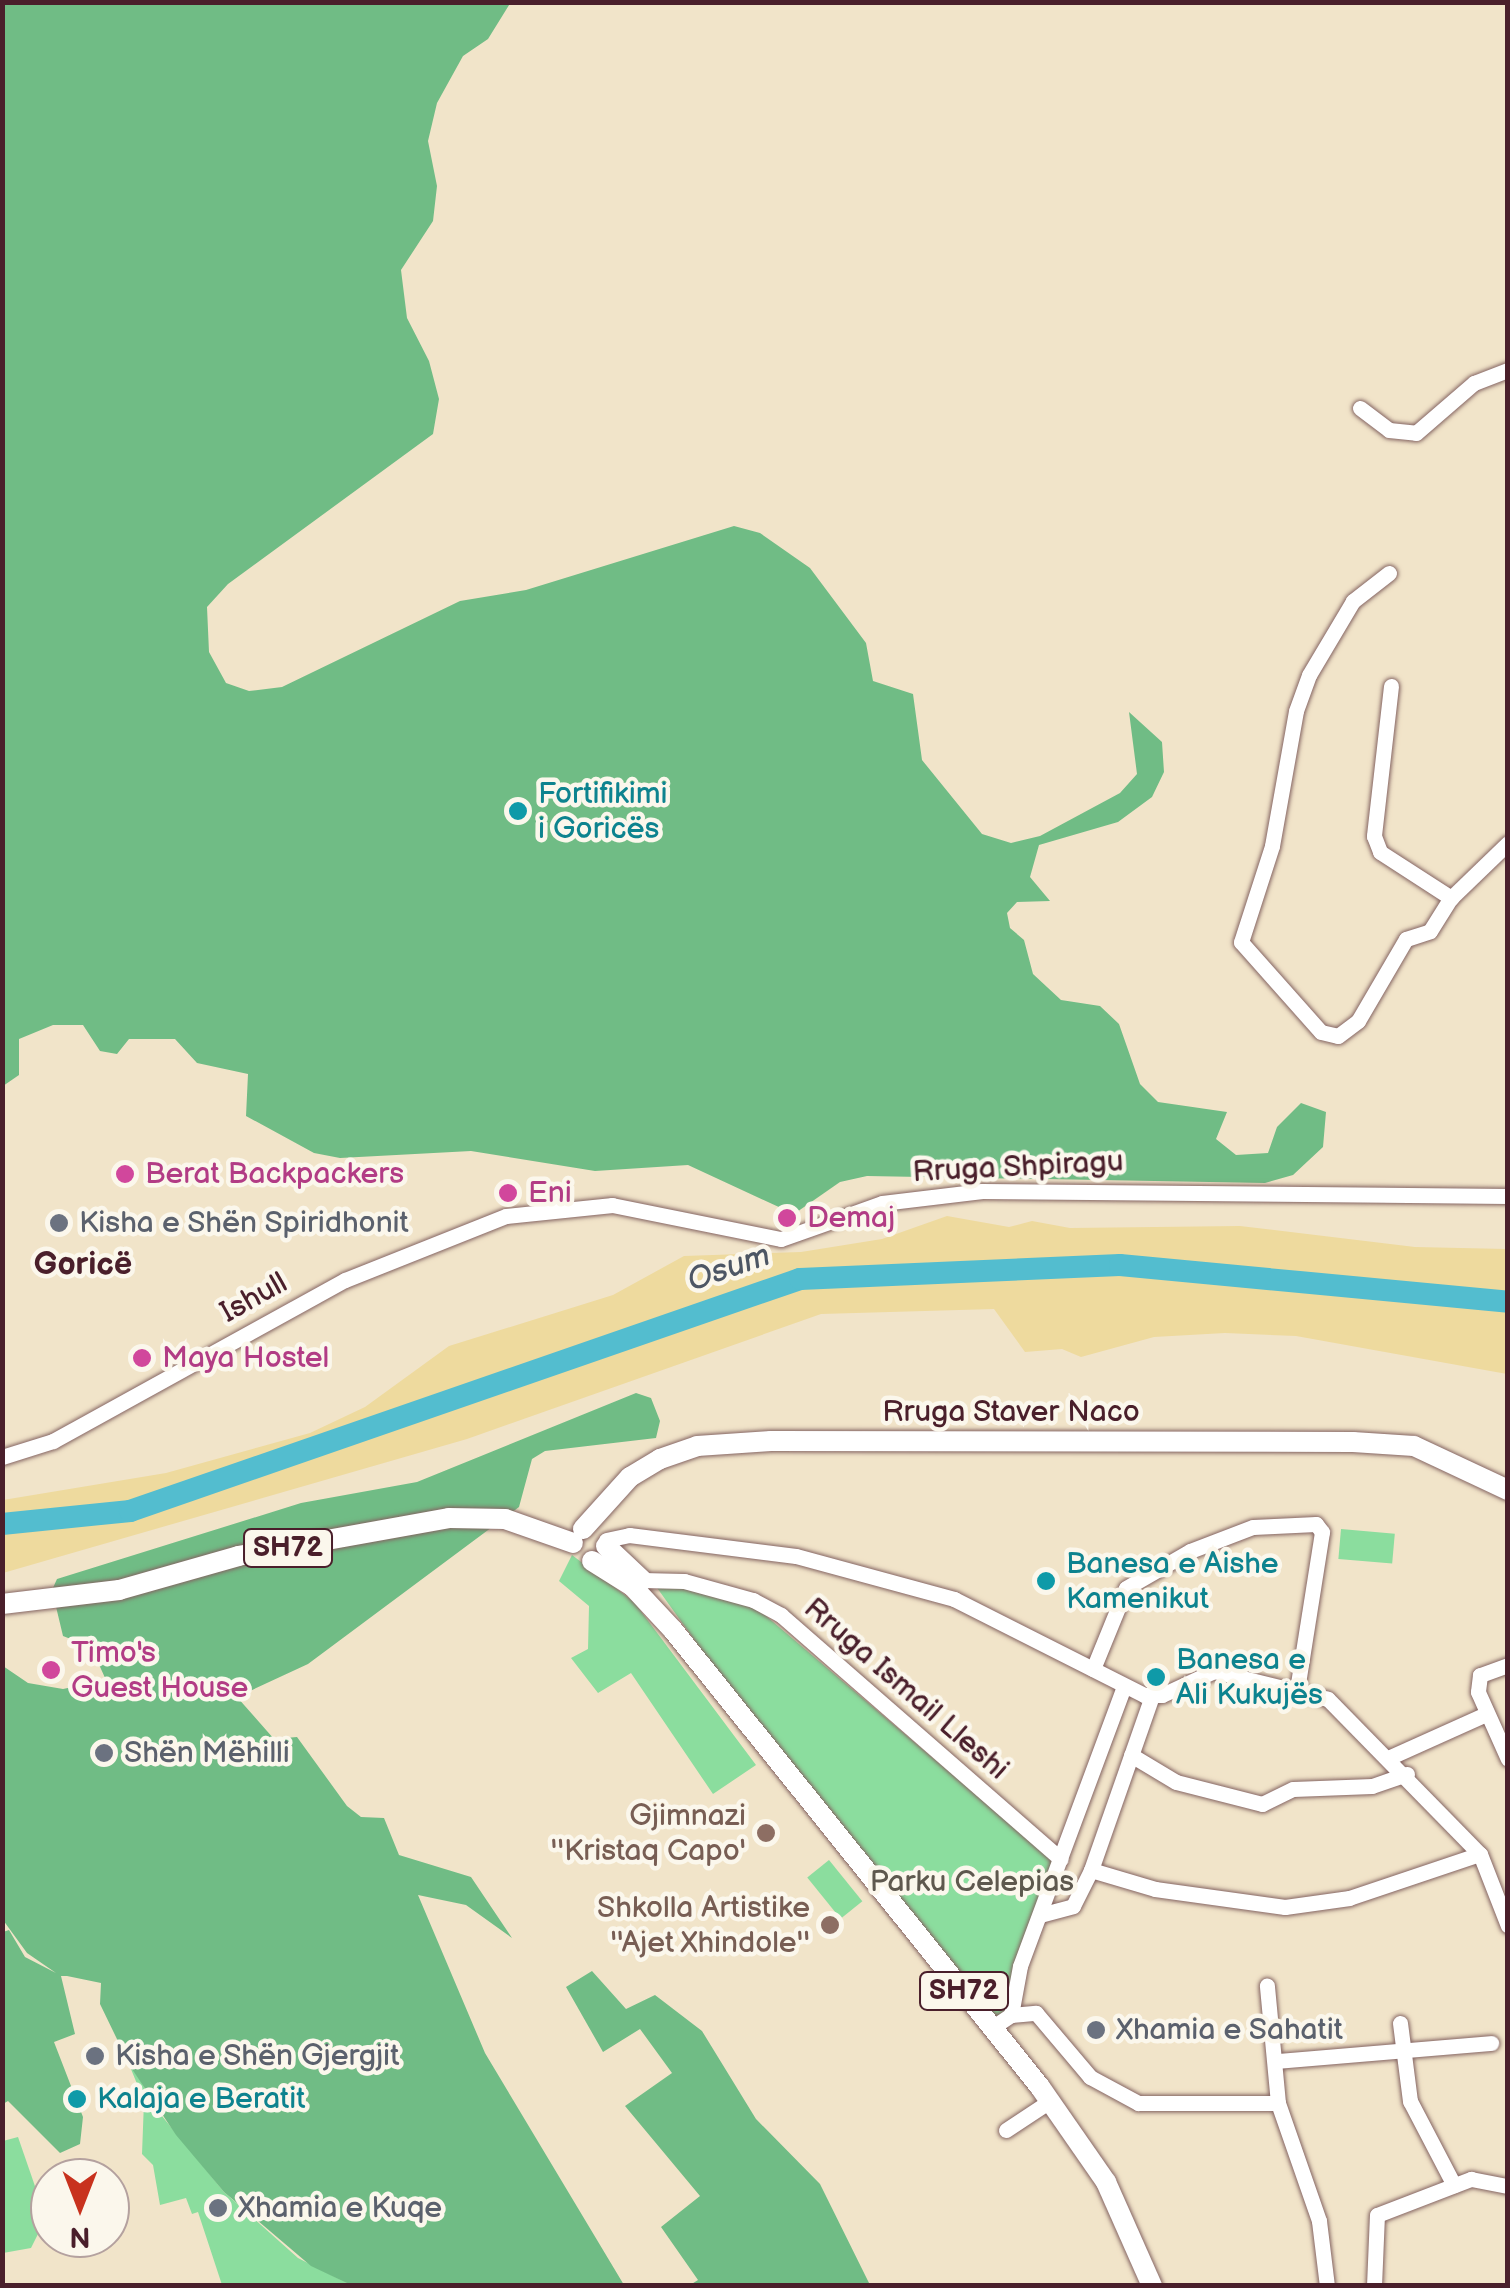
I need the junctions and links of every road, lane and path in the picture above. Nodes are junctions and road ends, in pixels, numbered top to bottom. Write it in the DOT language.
graph roads {
  1 [pos="1508,370"];
  2 [pos="1360,408"];
  3 [pos="1389,573"];
  4 [pos="1390,686"];
  5 [pos="1508,843"];
  6 [pos="1451,898"];
  7 [pos="1508,1196"];
  8 [pos="373,1268"];
  9 [pos="2,1456"];
  10 [pos="1508,1490"];
  11 [pos="594,1542"];
  12 [pos="642,1580"];
  13 [pos="2,1604"];
  14 [pos="1508,1666"];
  15 [pos="1092,1669"];
  16 [pos="1124,1687"];
  17 [pos="1297,1689"];
  18 [pos="1152,1696"];
  19 [pos="1486,1714"];
  20 [pos="744,1718"];
  21 [pos="1131,1755"];
  22 [pos="1388,1758"];
  23 [pos="1508,1759"];
  24 [pos="1407,1774"];
  25 [pos="1480,1854"];
  26 [pos="1060,1860"];
  27 [pos="1091,1870"];
  28 [pos="1502,1903"];
  29 [pos="1040,1915"];
  30 [pos="1508,1926"];
  31 [pos="1267,1986"];
  32 [pos="1011,2016"];
  33 [pos="1400,2023"];
  34 [pos="992,2027"];
  35 [pos="1491,2043"];
  36 [pos="1405,2053"];
  37 [pos="1278,2061"];
  38 [pos="1050,2101"];
  39 [pos="1278,2102"];
  40 [pos="1006,2130"];
  41 [pos="1454,2185"];
  42 [pos="1508,2186"];
  43 [pos="1152,2286"];
  44 [pos="1328,2286"];
  45 [pos="1374,2286"];
  1 -- 2 [label="street"];
  3 -- 6 [label="street"];
  4 -- 6 [label="street"];
  5 -- 6 [label="street"];
  7 -- 8 [label="street, Rruga Shpiragu"];
  8 -- 9 [label="street, Ishull"];
  10 -- 11 [label="main road, Rruga Staver Naco"];
  11 -- 12 [label="main road, SH72"];
  11 -- 13 [label="main road, SH72"];
  11 -- 15 [label="street"];
  11 -- 20 [label="main road, SH72"];
  12 -- 20 [label="main road, SH72"];
  12 -- 26 [label="street, Rruga Ismail Lleshi"];
  14 -- 19 [label="street"];
  15 -- 16 [label="street"];
  15 -- 17 [label="street"];
  16 -- 18 [label="street"];
  16 -- 26 [label="street"];
  17 -- 18 [label="street"];
  17 -- 22 [label="street"];
  18 -- 21 [label="street"];
  19 -- 22 [label="street"];
  19 -- 23 [label="street"];
  20 -- 34 [label="main road, SH72"];
  21 -- 24 [label="street"];
  21 -- 27 [label="street"];
  22 -- 24 [label="street"];
  24 -- 25 [label="street"];
  25 -- 27 [label="street"];
  25 -- 28 [label="street"];
  26 -- 29 [label="street"];
  27 -- 29 [label="street"];
  28 -- 30 [label="street"];
  29 -- 32 [label="street"];
  31 -- 37 [label="street"];
  32 -- 34 [label="street"];
  32 -- 39 [label="street"];
  33 -- 36 [label="street"];
  34 -- 38 [label="main road, SH72"];
  35 -- 36 [label="street"];
  36 -- 37 [label="street"];
  36 -- 41 [label="street"];
  37 -- 39 [label="street"];
  38 -- 40 [label="street"];
  38 -- 43 [label="main road, SH72"];
  39 -- 44 [label="street"];
  41 -- 42 [label="street"];
  41 -- 45 [label="street"];
}
